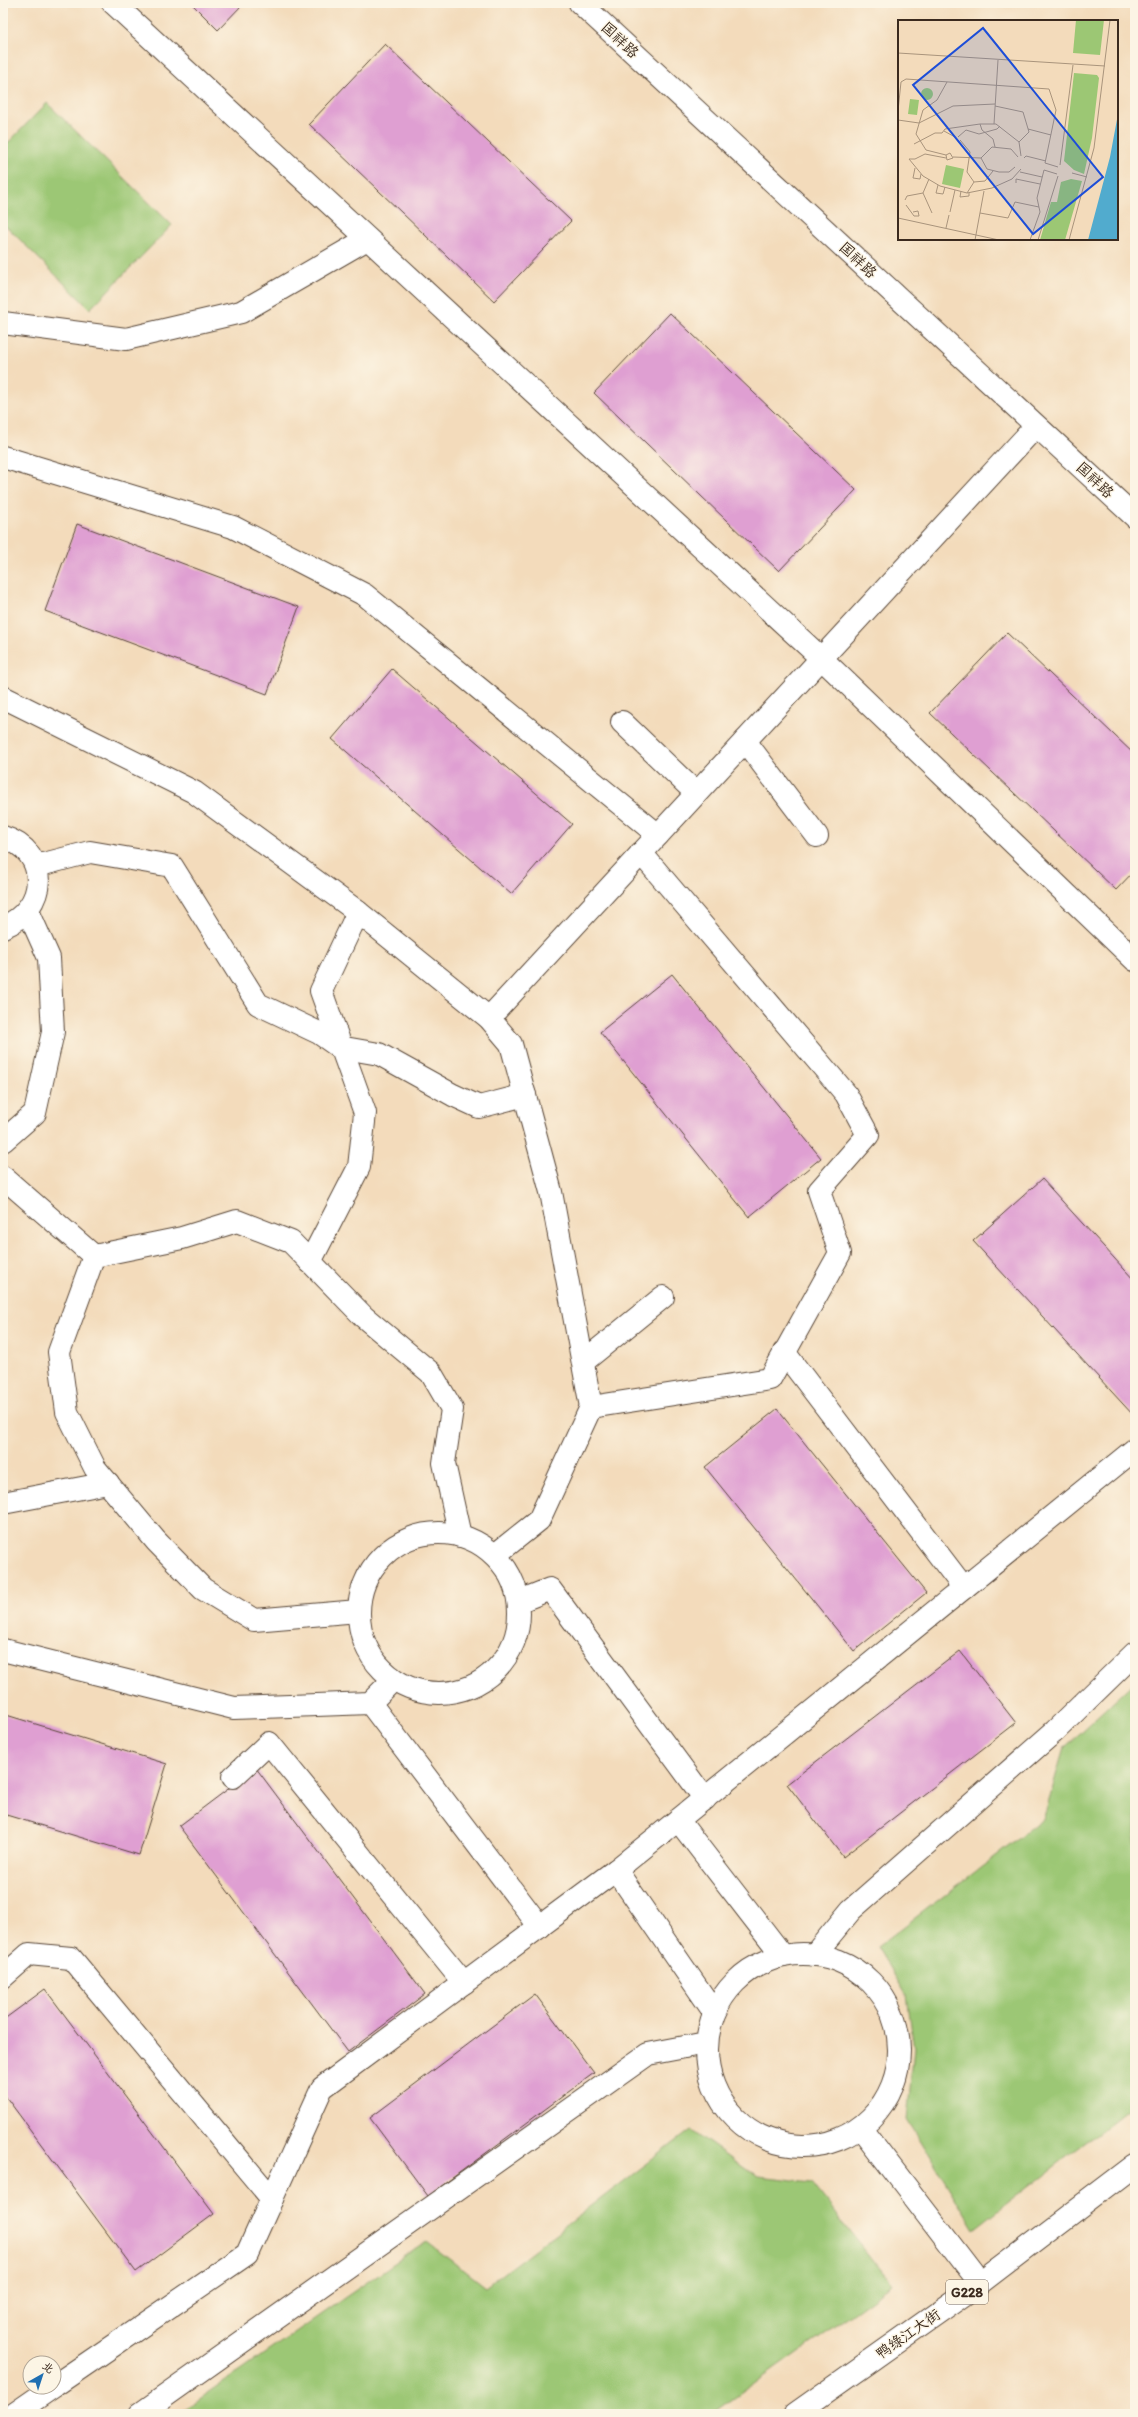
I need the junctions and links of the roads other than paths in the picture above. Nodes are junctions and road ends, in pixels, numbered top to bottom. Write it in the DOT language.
graph roads {
  1 [pos="113,3"];
  2 [pos="580,3"];
  3 [pos="367,238"];
  4 [pos="3,323"];
  5 [pos="1036,426"];
  6 [pos="3,457"];
  7 [pos="1135,517"];
  8 [pos="821,658"];
  9 [pos="3,697"];
  10 [pos="622,722"];
  11 [pos="745,741"];
  12 [pos="696,793"];
  13 [pos="3,834"];
  14 [pos="658,835"];
  15 [pos="817,836"];
  16 [pos="641,853"];
  17 [pos="36,866"];
  18 [pos="28,911"];
  19 [pos="358,912"];
  20 [pos="3,927"];
  21 [pos="1135,960"];
  22 [pos="489,1018"];
  23 [pos="340,1047"];
  24 [pos="525,1095"];
  25 [pos="3,1141"];
  26 [pos="3,1177"];
  27 [pos="94,1256"];
  28 [pos="310,1262"];
  29 [pos="663,1297"];
  30 [pos="784,1352"];
  31 [pos="583,1362"];
  32 [pos="591,1407"];
  33 [pos="1135,1449"];
  34 [pos="108,1483"];
  35 [pos="3,1503"];
  36 [pos="460,1536"];
  37 [pos="495,1555"];
  38 [pos="964,1588"];
  39 [pos="520,1601"];
  40 [pos="358,1612"];
  41 [pos="3,1650"];
  42 [pos="1135,1653"];
  43 [pos="394,1680"];
  44 [pos="370,1703"];
  45 [pos="233,1777"];
  46 [pos="705,1799"];
  47 [pos="678,1820"];
  48 [pos="616,1870"];
  49 [pos="540,1927"];
  50 [pos="814,1955"];
  51 [pos="783,1956"];
  52 [pos="3,1977"];
  53 [pos="464,1983"];
  54 [pos="714,2012"];
  55 [pos="706,2043"];
  56 [pos="861,2128"];
  57 [pos="1135,2165"];
  58 [pos="272,2199"];
  59 [pos="980,2283"];
  60 [pos="62,2381"];
  61 [pos="42,2395"];
  62 [pos="14,2414"];
  63 [pos="140,2414"];
  64 [pos="795,2414"];
  1 -- 3 [label="main road"];
  2 -- 5 [label="main road, 国祥路"];
  3 -- 4 [label="main road"];
  3 -- 8 [label="main road"];
  5 -- 7 [label="main road, 国祥路"];
  5 -- 8 [label="main road"];
  6 -- 14 [label="main road"];
  8 -- 11 [label="main road"];
  8 -- 21 [label="main road"];
  9 -- 19 [label="main road"];
  10 -- 12 [label="main road"];
  11 -- 12 [label="main road"];
  11 -- 15 [label="main road"];
  12 -- 14 [label="main road"];
  13 -- 17 [label="main road"];
  14 -- 16 [label="main road"];
  16 -- 22 [label="main road"];
  16 -- 30 [label="main road"];
  17 -- 18 [label="main road"];
  17 -- 23 [label="main road"];
  18 -- 20 [label="main road"];
  18 -- 25 [label="main road"];
  19 -- 22 [label="main road"];
  19 -- 23 [label="main road"];
  22 -- 24 [label="main road"];
  23 -- 24 [label="main road"];
  23 -- 28 [label="main road"];
  24 -- 31 [label="main road"];
  26 -- 27 [label="main road"];
  27 -- 28 [label="main road"];
  27 -- 34 [label="main road"];
  28 -- 36 [label="main road"];
  29 -- 31 [label="main road"];
  30 -- 32 [label="main road"];
  30 -- 38 [label="main road"];
  31 -- 32 [label="main road"];
  32 -- 37 [label="main road"];
  33 -- 38 [label="main road"];
  34 -- 35 [label="main road"];
  34 -- 40 [label="main road"];
  36 -- 37 [label="main road"];
  36 -- 40 [label="main road"];
  37 -- 39 [label="main road"];
  38 -- 46 [label="main road"];
  39 -- 43 [label="main road"];
  39 -- 46 [label="main road"];
  40 -- 43 [label="main road"];
  41 -- 44 [label="main road"];
  42 -- 50 [label="main road"];
  43 -- 44 [label="main road"];
  44 -- 49 [label="main road"];
  45 -- 53 [label="main road"];
  46 -- 47 [label="main road"];
  47 -- 48 [label="main road"];
  47 -- 51 [label="main road"];
  48 -- 49 [label="main road"];
  48 -- 54 [label="main road"];
  49 -- 53 [label="main road"];
  50 -- 51 [label="main road"];
  50 -- 56 [label="main road"];
  51 -- 54 [label="main road"];
  52 -- 58 [label="main road"];
  53 -- 58 [label="main road"];
  54 -- 55 [label="main road"];
  55 -- 56 [label="main road"];
  55 -- 63 [label="main road"];
  56 -- 59 [label="main road"];
  57 -- 59 [label="main road, 鸭绿江大街 / G228"];
  58 -- 60 [label="main road"];
  59 -- 64 [label="main road, 鸭绿江大街 / G228"];
  61 -- 62 [label="main road"];
}
